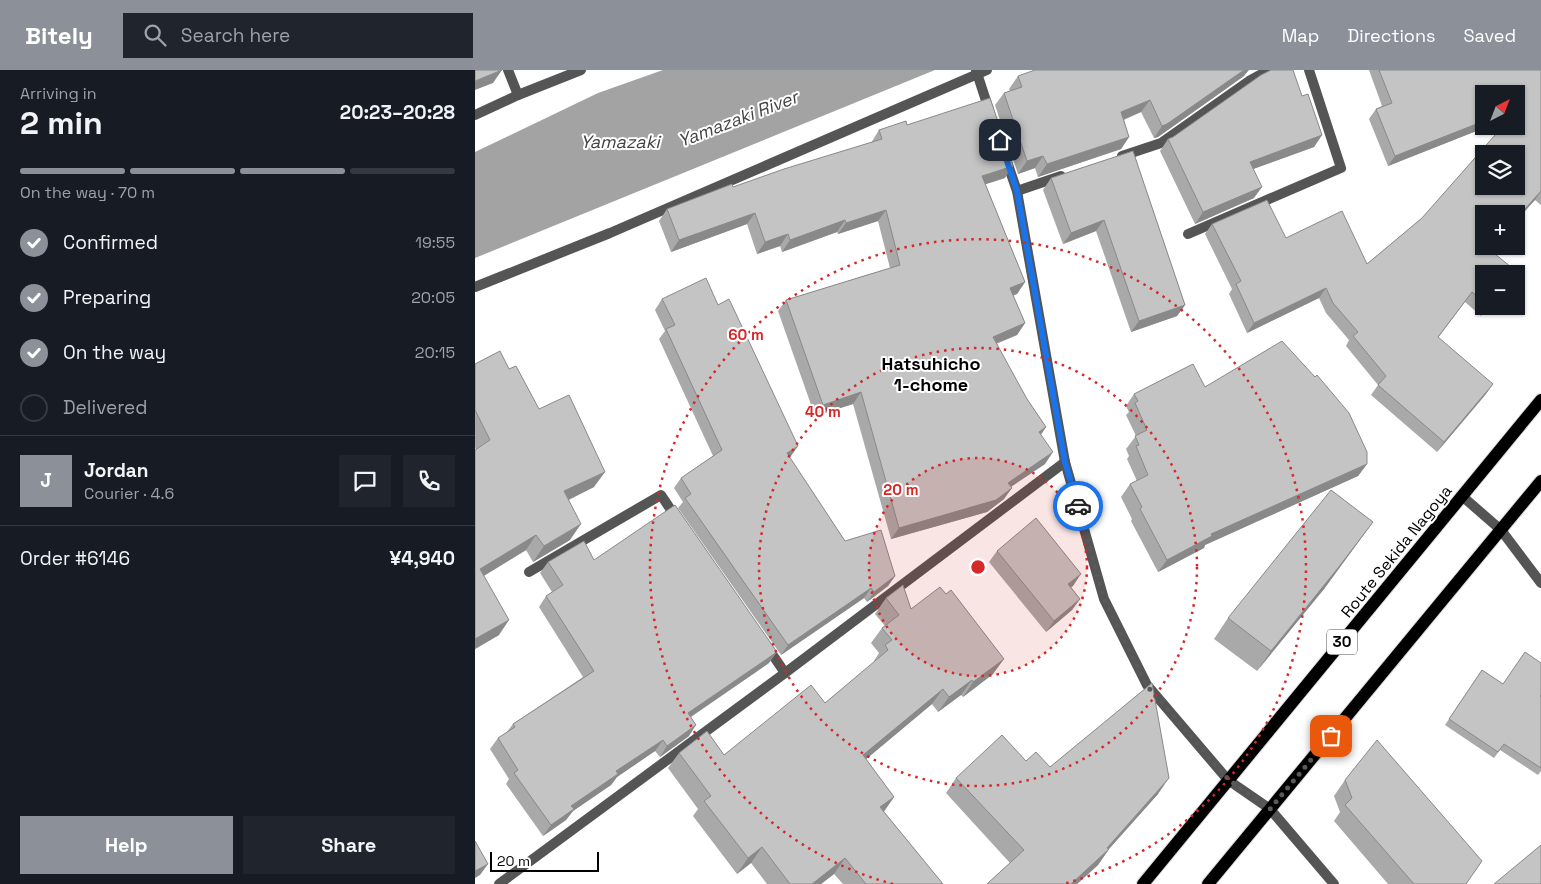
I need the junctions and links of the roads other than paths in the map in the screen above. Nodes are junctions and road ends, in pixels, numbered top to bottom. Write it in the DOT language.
graph roads {
  1 [pos="508,70"];
  2 [pos="581,70"];
  3 [pos="1269,70"];
  4 [pos="1309,70"];
  5 [pos="980,71"];
  6 [pos="519,95"];
  7 [pos="475,115"];
  8 [pos="992,118"];
  9 [pos="1001,146"];
  10 [pos="1116,158"];
  11 [pos="1071,173"];
  12 [pos="1017,191"];
  13 [pos="1188,234"];
  14 [pos="475,287"];
  15 [pos="1541,400"];
  16 [pos="1065,462"];
  17 [pos="1541,481"];
  18 [pos="1462,496"];
  19 [pos="683,528"];
  20 [pos="1501,530"];
  21 [pos="529,572"];
  22 [pos="1541,583"];
  23 [pos="757,633"];
  24 [pos="785,673"];
  25 [pos="1229,780"];
  26 [pos="1270,809"];
  27 [pos="499,884"];
  28 [pos="1143,884"];
  29 [pos="1208,884"];
  30 [pos="1334,884"];
  1 -- 6 [label="street"];
  2 -- 6 [label="street"];
  3 -- 10 [label="street"];
  4 -- 13 [label="street"];
  5 -- 8 [label="street"];
  5 -- 14 [label="street"];
  6 -- 7 [label="street"];
  9 -- 12 [label="street"];
  11 -- 12 [label="street"];
  12 -- 16 [label="street"];
  15 -- 18 [label="main road, Route Sekida Nagoya / 30"];
  16 -- 24 [label="street"];
  16 -- 25 [label="street"];
  17 -- 20 [label="main road"];
  18 -- 20 [label="street"];
  18 -- 25 [label="main road, Route Sekida Nagoya / 30"];
  19 -- 21 [label="street"];
  20 -- 22 [label="street"];
  20 -- 26 [label="main road"];
  23 -- 24 [label="street"];
  24 -- 27 [label="street"];
  25 -- 26 [label="street"];
  25 -- 28 [label="main road, Route Sekida Nagoya / 30"];
  26 -- 29 [label="main road"];
  26 -- 30 [label="street"];
}
